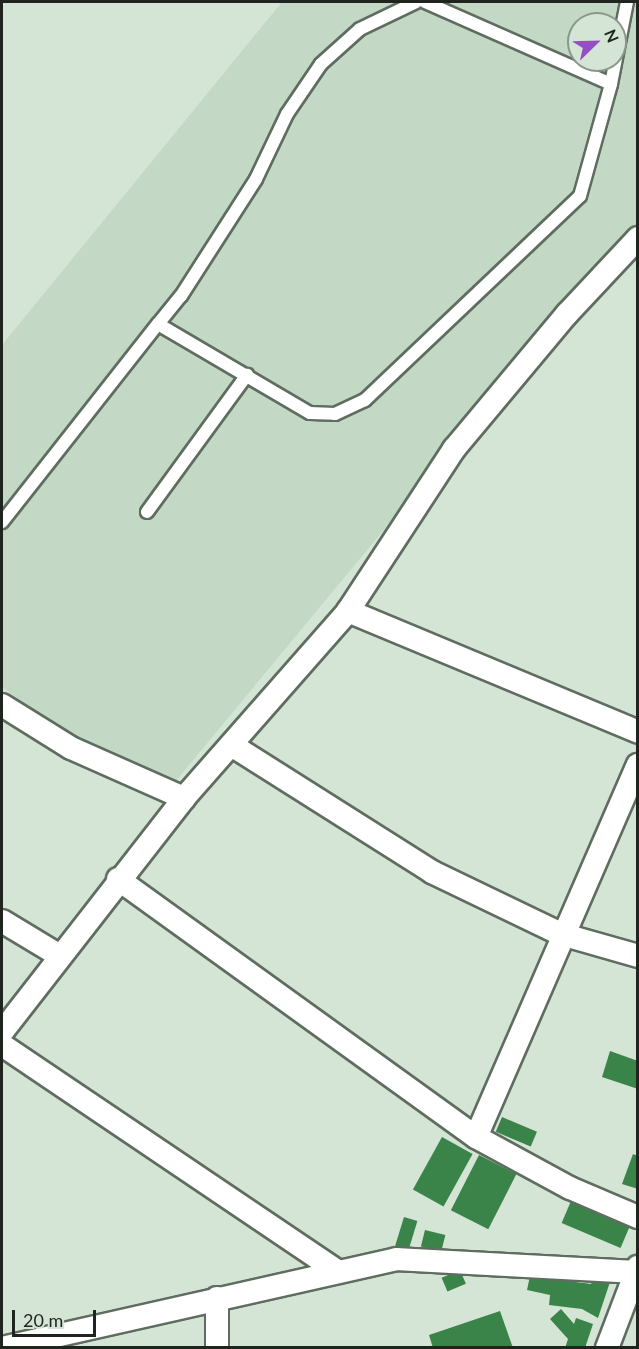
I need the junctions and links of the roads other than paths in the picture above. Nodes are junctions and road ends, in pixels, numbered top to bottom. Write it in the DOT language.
graph roads {
  1 [pos="416,2"];
  2 [pos="425,2"];
  3 [pos="627,2"];
  4 [pos="611,84"];
  5 [pos="638,238"];
  6 [pos="158,324"];
  7 [pos="247,375"];
  8 [pos="147,512"];
  9 [pos="2,522"];
  10 [pos="348,611"];
  11 [pos="2,705"];
  12 [pos="638,732"];
  13 [pos="233,746"];
  14 [pos="638,765"];
  15 [pos="184,798"];
  16 [pos="118,879"];
  17 [pos="2,921"];
  18 [pos="561,934"];
  19 [pos="60,956"];
  20 [pos="638,956"];
  21 [pos="2,1032"];
  22 [pos="2,1045"];
  23 [pos="476,1137"];
  24 [pos="638,1217"];
  25 [pos="636,1269"];
  26 [pos="337,1271"];
  27 [pos="217,1298"];
  28 [pos="2,1347"];
  29 [pos="217,1347"];
  30 [pos="607,1347"];
  1 -- 6 [label="lane"];
  2 -- 4 [label="lane"];
  3 -- 4 [label="lane"];
  4 -- 7 [label="lane"];
  5 -- 10 [label="street"];
  6 -- 7 [label="lane"];
  6 -- 9 [label="lane"];
  7 -- 8 [label="lane"];
  10 -- 12 [label="street"];
  10 -- 13 [label="street"];
  11 -- 15 [label="street"];
  13 -- 15 [label="street"];
  13 -- 18 [label="street"];
  14 -- 18 [label="street"];
  15 -- 16 [label="street"];
  16 -- 19 [label="street"];
  16 -- 23 [label="street"];
  17 -- 19 [label="street"];
  18 -- 20 [label="street"];
  18 -- 23 [label="street"];
  19 -- 21 [label="street"];
  22 -- 26 [label="street"];
  23 -- 24 [label="street"];
  25 -- 26 [label="street"];
  25 -- 30 [label="street"];
  26 -- 27 [label="street"];
  27 -- 28 [label="street"];
  27 -- 29 [label="street"];
}
